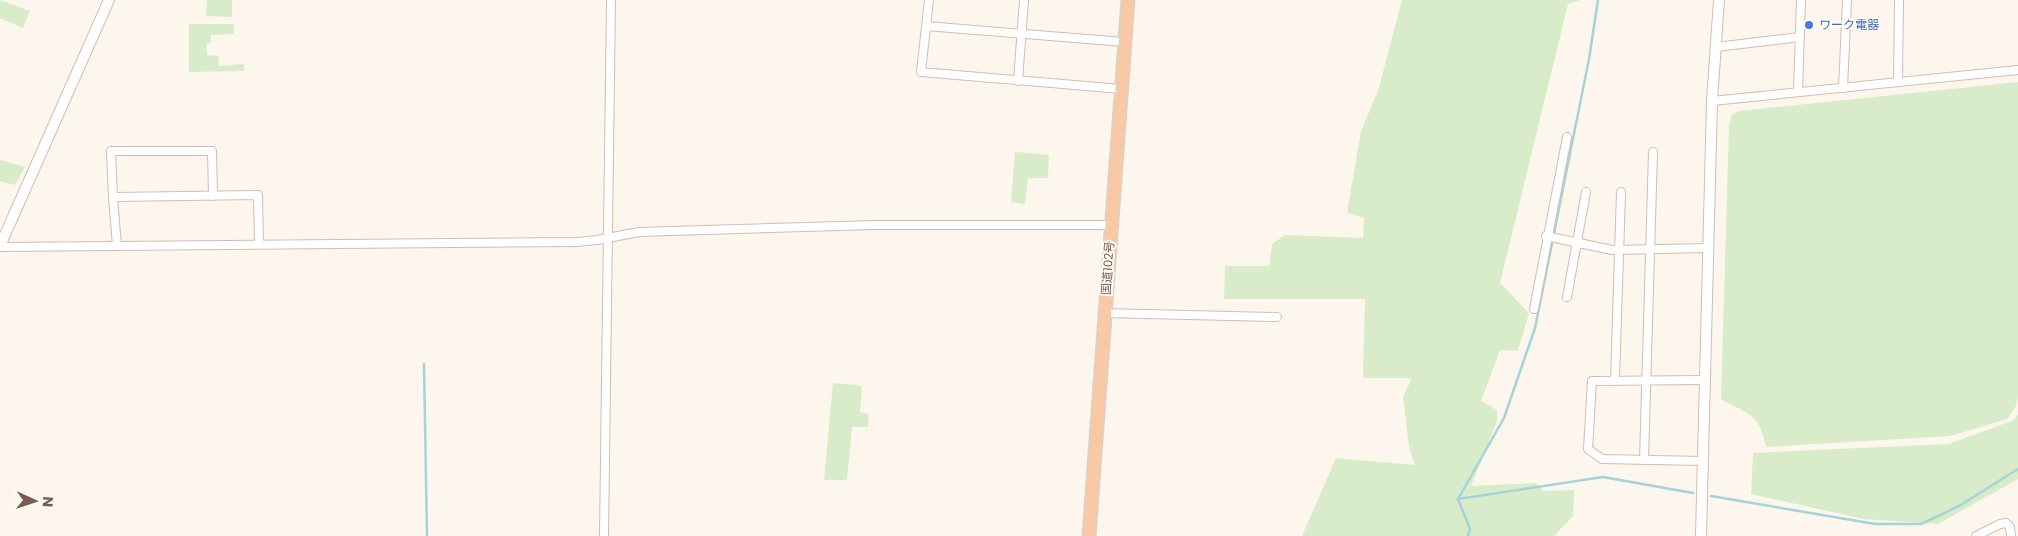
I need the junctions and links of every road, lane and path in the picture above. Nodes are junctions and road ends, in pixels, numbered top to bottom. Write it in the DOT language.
graph roads {
  1 [pos="109,0"];
  2 [pos="612,0"];
  3 [pos="929,0"];
  4 [pos="1024,0"];
  5 [pos="1128,0"];
  6 [pos="1719,0"];
  7 [pos="1801,0"];
  8 [pos="1847,0"];
  9 [pos="1900,0"];
  10 [pos="926,26"];
  11 [pos="1021,34"];
  12 [pos="1800,37"];
  13 [pos="1124,42"];
  14 [pos="1716,47"];
  15 [pos="2018,70"];
  16 [pos="1018,81"];
  17 [pos="1898,81"];
  18 [pos="1843,88"];
  19 [pos="1121,89"];
  20 [pos="1798,92"];
  21 [pos="1712,102"];
  22 [pos="1567,137"];
  23 [pos="1652,152"];
  24 [pos="1586,192"];
  25 [pos="1621,192"];
  26 [pos="213,196"];
  27 [pos="113,197"];
  28 [pos="1111,225"];
  29 [pos="3,232"];
  30 [pos="1551,237"];
  31 [pos="607,238"];
  32 [pos="1576,242"];
  33 [pos="259,244"];
  34 [pos="117,246"];
  35 [pos="0,247"];
  36 [pos="1708,248"];
  37 [pos="1619,250"];
  38 [pos="1651,250"];
  39 [pos="1567,297"];
  40 [pos="1534,309"];
  41 [pos="1104,313"];
  42 [pos="1277,316"];
  43 [pos="1647,380"];
  44 [pos="1705,380"];
  45 [pos="1615,381"];
  46 [pos="1644,460"];
  47 [pos="1703,461"];
  48 [pos="604,536"];
  49 [pos="1089,536"];
  50 [pos="1704,536"];
  51 [pos="1976,536"];
  52 [pos="2011,536"];
  1 -- 29 [label="street"];
  2 -- 31 [label="street"];
  3 -- 10 [label="street"];
  4 -- 11 [label="street"];
  5 -- 13 [label="highway, 国道102号"];
  6 -- 14 [label="street"];
  7 -- 12 [label="street"];
  8 -- 18 [label="street"];
  9 -- 17 [label="street"];
  10 -- 11 [label="street"];
  10 -- 16 [label="street"];
  11 -- 13 [label="street"];
  11 -- 16 [label="street"];
  12 -- 14 [label="street"];
  12 -- 20 [label="street"];
  13 -- 19 [label="highway, 国道102号"];
  14 -- 21 [label="street"];
  15 -- 17 [label="street"];
  16 -- 19 [label="street"];
  17 -- 18 [label="street"];
  18 -- 20 [label="street"];
  19 -- 28 [label="highway, 国道102号"];
  20 -- 21 [label="street"];
  21 -- 36 [label="street"];
  22 -- 30 [label="street"];
  23 -- 38 [label="street"];
  24 -- 32 [label="street"];
  25 -- 37 [label="street"];
  26 -- 27 [label="street"];
  26 -- 27 [label="street"];
  26 -- 33 [label="street"];
  27 -- 34 [label="street"];
  28 -- 31 [label="street"];
  28 -- 41 [label="highway, 国道102号"];
  29 -- 35 [label="street"];
  30 -- 32 [label="street"];
  30 -- 40 [label="street"];
  31 -- 33 [label="street"];
  31 -- 48 [label="street"];
  32 -- 37 [label="street"];
  32 -- 39 [label="street"];
  33 -- 34 [label="street"];
  34 -- 35 [label="street"];
  36 -- 38 [label="street"];
  36 -- 44 [label="street"];
  37 -- 38 [label="street"];
  37 -- 45 [label="street"];
  38 -- 43 [label="street"];
  41 -- 42 [label="street"];
  41 -- 49 [label="highway, 国道102号"];
  43 -- 44 [label="street"];
  43 -- 45 [label="street"];
  43 -- 46 [label="street"];
  44 -- 47 [label="street"];
  45 -- 46 [label="street"];
  46 -- 47 [label="street"];
  47 -- 50 [label="street"];
  51 -- 52 [label="street"];
}
